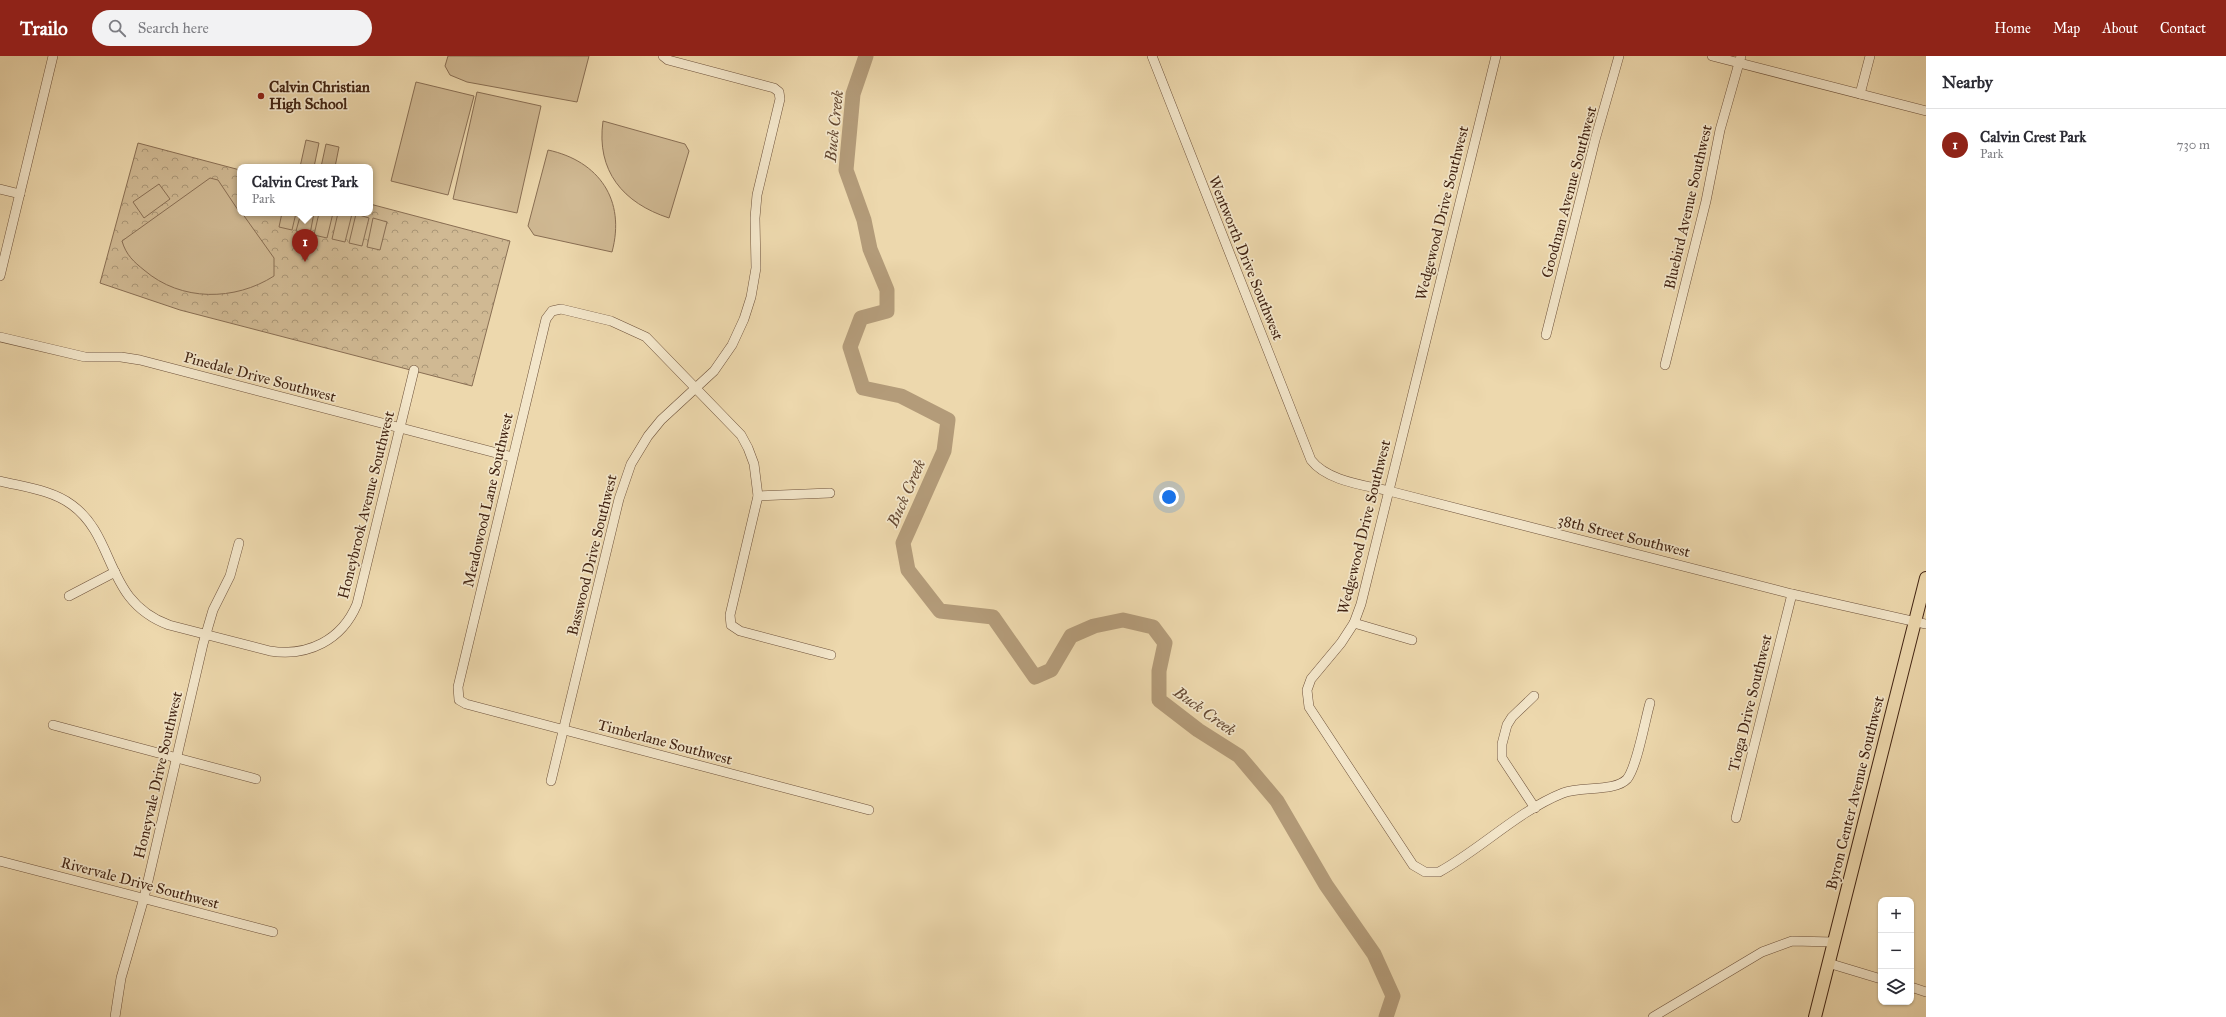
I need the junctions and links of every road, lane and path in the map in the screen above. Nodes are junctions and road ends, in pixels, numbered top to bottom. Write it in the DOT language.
graph roads {
  1 [pos="53,56"];
  2 [pos="663,56"];
  3 [pos="1152,56"];
  4 [pos="1496,56"];
  5 [pos="1619,56"];
  6 [pos="1712,56"];
  7 [pos="1870,56"];
  8 [pos="1740,59"];
  9 [pos="1860,94"];
  10 [pos="1926,111"];
  11 [pos="0,189"];
  12 [pos="20,194"];
  13 [pos="0,276"];
  14 [pos="1546,335"];
  15 [pos="0,337"];
  16 [pos="1665,365"];
  17 [pos="414,370"];
  18 [pos="697,388"];
  19 [pos="400,428"];
  20 [pos="512,457"];
  21 [pos="1318,468"];
  22 [pos="0,481"];
  23 [pos="1390,491"];
  24 [pos="830,493"];
  25 [pos="758,496"];
  26 [pos="239,543"];
  27 [pos="115,572"];
  28 [pos="1926,578"];
  29 [pos="1792,594"];
  30 [pos="69,596"];
  31 [pos="1354,623"];
  32 [pos="1920,623"];
  33 [pos="206,634"];
  34 [pos="1412,640"];
  35 [pos="831,655"];
  36 [pos="1534,696"];
  37 [pos="457,697"];
  38 [pos="1650,703"];
  39 [pos="53,725"];
  40 [pos="564,730"];
  41 [pos="176,758"];
  42 [pos="256,779"];
  43 [pos="551,781"];
  44 [pos="1535,808"];
  45 [pos="869,810"];
  46 [pos="1736,818"];
  47 [pos="0,861"];
  48 [pos="144,898"];
  49 [pos="273,932"];
  50 [pos="1834,942"];
  51 [pos="1828,963"];
  52 [pos="1878,978"];
  53 [pos="1914,988"];
  54 [pos="1926,992"];
  55 [pos="115,1017"];
  56 [pos="1653,1017"];
  57 [pos="1815,1017"];
  1 -- 12 [label="street"];
  2 -- 18 [label="street, Basswood Drive Southwest"];
  3 -- 21 [label="street, Wentworth Drive Southwest"];
  4 -- 23 [label="street, Wedgewood Drive Southwest"];
  5 -- 14 [label="street, Goodman Avenue Southwest"];
  6 -- 8 [label="street"];
  7 -- 9 [label="street"];
  8 -- 9 [label="street"];
  8 -- 16 [label="street, Bluebird Avenue Southwest"];
  9 -- 10 [label="street"];
  11 -- 12 [label="street"];
  12 -- 13 [label="street"];
  15 -- 19 [label="street, Pinedale Drive Southwest"];
  17 -- 19 [label="street, Honeybrook Avenue Southwest"];
  18 -- 20 [label="street, Meadowood Lane Southwest"];
  18 -- 25 [label="street"];
  18 -- 40 [label="street, Basswood Drive Southwest"];
  19 -- 20 [label="street, Pinedale Drive Southwest"];
  19 -- 33 [label="street, Honeybrook Avenue Southwest"];
  20 -- 37 [label="street, Meadowood Lane Southwest"];
  21 -- 23 [label="street, 38th Street Southwest"];
  22 -- 27 [label="street, Honeybrook Avenue Southwest"];
  23 -- 29 [label="street, 38th Street Southwest"];
  23 -- 31 [label="street, Wedgewood Drive Southwest"];
  24 -- 25 [label="street"];
  25 -- 35 [label="street"];
  26 -- 33 [label="street, Honeyvale Drive Southwest"];
  27 -- 30 [label="street"];
  27 -- 33 [label="street, Honeybrook Avenue Southwest"];
  28 -- 32 [label="main road, Byron Center Avenue Southwest"];
  29 -- 32 [label="street, 38th Street Southwest"];
  29 -- 46 [label="street, Tioga Drive Southwest"];
  31 -- 34 [label="street"];
  31 -- 44 [label="street, Wedgewood Drive Southwest"];
  32 -- 50 [label="main road, Byron Center Avenue Southwest"];
  33 -- 41 [label="street, Honeyvale Drive Southwest"];
  36 -- 44 [label="street"];
  37 -- 40 [label="street, Timberlane Southwest"];
  38 -- 44 [label="street, Wedgewood Drive Southwest"];
  39 -- 41 [label="street"];
  40 -- 43 [label="street, Basswood Drive Southwest"];
  40 -- 45 [label="street, Timberlane Southwest"];
  41 -- 42 [label="street"];
  41 -- 48 [label="street, Honeyvale Drive Southwest"];
  47 -- 48 [label="street, Rivervale Drive Southwest"];
  48 -- 49 [label="street, Rivervale Drive Southwest"];
  48 -- 55 [label="street, Honeyvale Drive Southwest"];
  50 -- 51 [label="main road, Byron Center Avenue Southwest"];
  50 -- 56 [label="street"];
  51 -- 52 [label="street"];
  51 -- 57 [label="main road, Byron Center Avenue Southwest"];
  53 -- 54 [label="street"];
}
